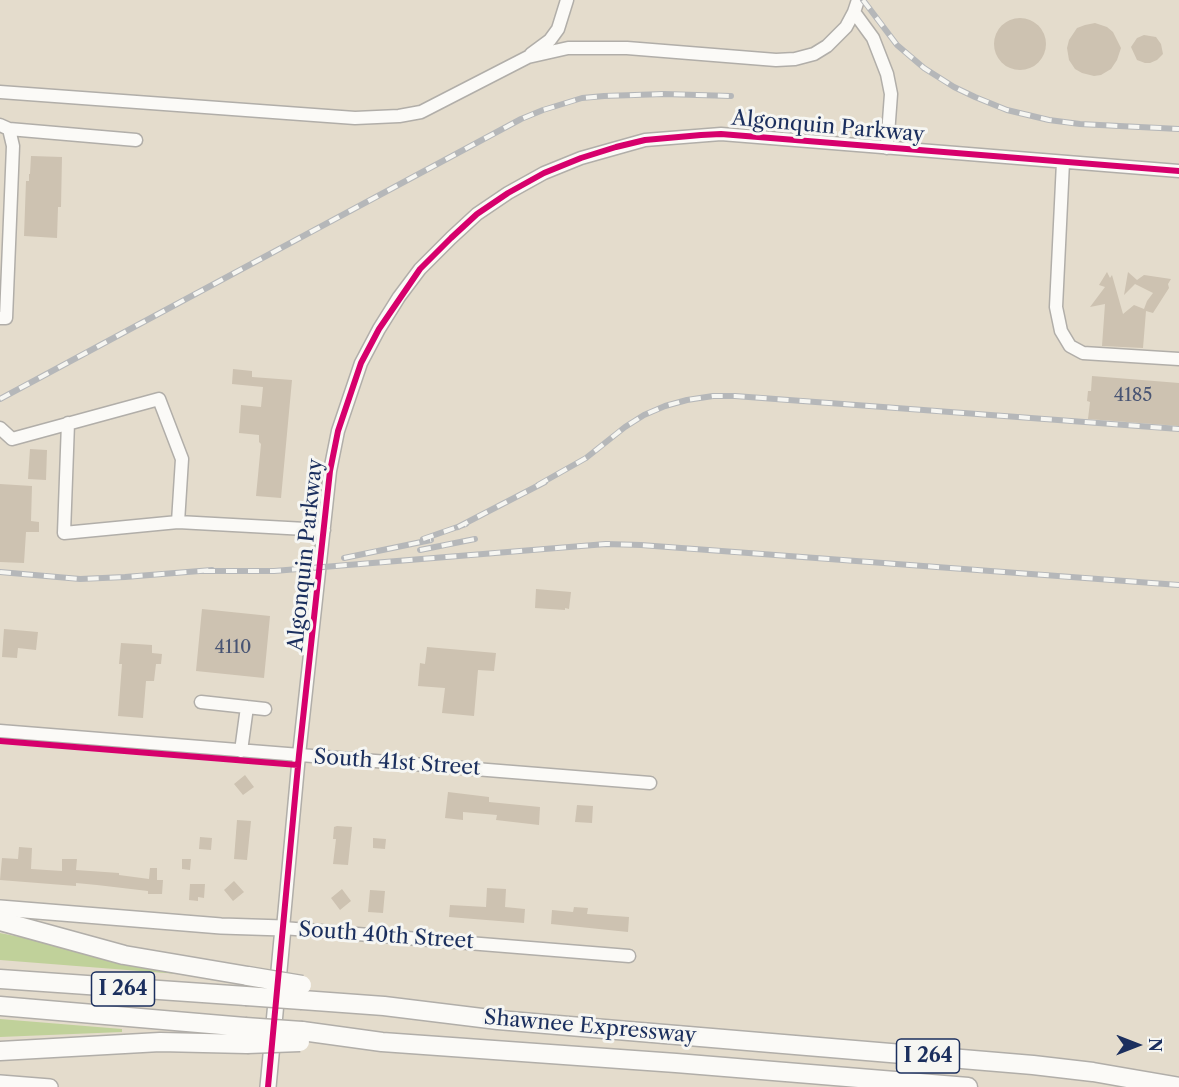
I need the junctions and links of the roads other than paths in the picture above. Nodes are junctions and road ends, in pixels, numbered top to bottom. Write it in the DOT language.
graph roads {
  1 [pos="567,0"];
  2 [pos="858,0"];
  3 [pos="854,12"];
  4 [pos="528,57"];
  5 [pos="0,92"];
  6 [pos="5,127"];
  7 [pos="136,140"];
  8 [pos="887,148"];
  9 [pos="1063,162"];
  10 [pos="1179,171"];
  11 [pos="0,318"];
  12 [pos="1179,359"];
  13 [pos="68,423"];
  14 [pos="0,428"];
  15 [pos="178,522"];
  16 [pos="324,530"];
  17 [pos="201,702"];
  18 [pos="247,707"];
  19 [pos="265,709"];
  20 [pos="0,731"];
  21 [pos="241,750"];
  22 [pos="299,755"];
  23 [pos="650,783"];
  24 [pos="0,908"];
  25 [pos="0,921"];
  26 [pos="283,928"];
  27 [pos="629,956"];
  28 [pos="0,979"];
  29 [pos="302,992"];
  30 [pos="0,1006"];
  31 [pos="246,1036"];
  32 [pos="0,1051"];
  33 [pos="0,1083"];
  34 [pos="50,1087"];
  35 [pos="268,1087"];
  36 [pos="968,1087"];
  37 [pos="1179,1087"];
  1 -- 4 [label="street"];
  2 -- 3 [label="street"];
  3 -- 4 [label="street"];
  3 -- 8 [label="street"];
  4 -- 5 [label="street"];
  6 -- 7 [label="street"];
  6 -- 11 [label="street"];
  8 -- 9 [label="street, Algonquin Parkway"];
  8 -- 16 [label="street, Algonquin Parkway"];
  9 -- 10 [label="street, Algonquin Parkway"];
  9 -- 12 [label="street"];
  13 -- 14 [label="street"];
  13 -- 15 [label="street"];
  13 -- 15 [label="street"];
  15 -- 16 [label="street"];
  16 -- 22 [label="street, Algonquin Parkway"];
  17 -- 18 [label="street"];
  18 -- 19 [label="street"];
  18 -- 21 [label="street"];
  20 -- 21 [label="street, South 41st Street"];
  21 -- 22 [label="street, South 41st Street"];
  22 -- 23 [label="street, South 41st Street"];
  22 -- 26 [label="street, Algonquin Parkway"];
  24 -- 26 [label="main road, South 40th Street"];
  25 -- 29 [label="highway, bridge"];
  26 -- 27 [label="street, South 40th Street"];
  26 -- 35 [label="main road, Algonquin Parkway"];
  28 -- 29 [label="highway, I 264, bridge"];
  29 -- 37 [label="highway, Shawnee Expressway / I 264"];
  30 -- 31 [label="highway, Shawnee Expressway / I 264"];
  31 -- 32 [label="highway"];
  31 -- 36 [label="highway, Shawnee Expressway / I 264, bridge"];
  33 -- 34 [label="main road"];
}
